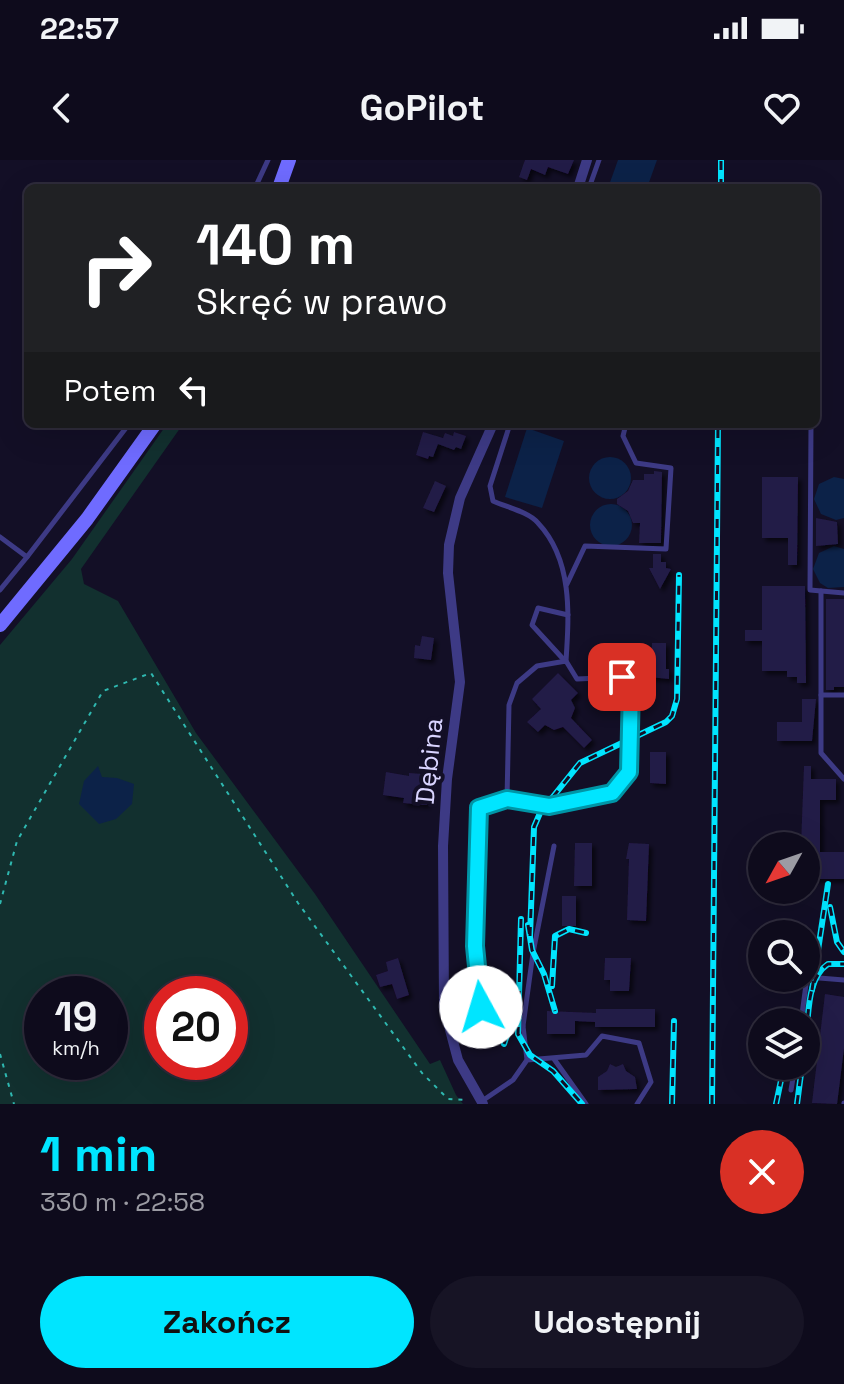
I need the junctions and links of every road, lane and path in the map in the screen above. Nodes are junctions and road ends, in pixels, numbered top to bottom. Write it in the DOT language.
graph roads {
  1 [pos="268,160"];
  2 [pos="289,160"];
  3 [pos="587,160"];
  4 [pos="599,160"];
  5 [pos="257,184"];
  6 [pos="280,184"];
  7 [pos="579,184"];
  8 [pos="590,184"];
  9 [pos="126,428"];
  10 [pos="152,428"];
  11 [pos="491,428"];
  12 [pos="509,428"];
  13 [pos="625,428"];
  14 [pos="811,428"];
  15 [pos="0,537"];
  16 [pos="27,557"];
  17 [pos="567,584"];
  18 [pos="0,590"];
  19 [pos="821,591"];
  20 [pos="844,593"];
  21 [pos="569,616"];
  22 [pos="0,625"];
  23 [pos="566,661"];
  24 [pos="821,695"];
  25 [pos="844,695"];
  26 [pos="844,779"];
  27 [pos="507,799"];
  28 [pos="554,846"];
  29 [pos="0,904"];
  30 [pos="844,980"];
  31 [pos="803,1008"];
  32 [pos="523,1026"];
  33 [pos="0,1054"];
  34 [pos="553,1058"];
  35 [pos="527,1060"];
  36 [pos="793,1080"];
  37 [pos="791,1090"];
  38 [pos="482,1103"];
  39 [pos="14,1104"];
  40 [pos="586,1104"];
  41 [pos="637,1104"];
  1 -- 5 [label="lane"];
  2 -- 6 [label="main road"];
  3 -- 7 [label="street"];
  4 -- 8 [label="lane"];
  9 -- 16 [label="lane"];
  10 -- 22 [label="main road"];
  11 -- 38 [label="street, Dębina"];
  12 -- 17 [label="lane"];
  13 -- 17 [label="lane"];
  14 -- 19 [label="lane"];
  15 -- 16 [label="lane"];
  16 -- 18 [label="lane"];
  17 -- 21 [label="lane"];
  19 -- 20 [label="lane"];
  19 -- 24 [label="lane"];
  21 -- 23 [label="lane"];
  21 -- 23 [label="lane"];
  23 -- 27 [label="lane"];
  23 -- 27 [label="lane"];
  24 -- 25 [label="lane"];
  24 -- 26 [label="lane"];
  27 -- 32 [label="lane"];
  28 -- 32 [label="lane"];
  29 -- 38 [label="path"];
  30 -- 31 [label="lane"];
  32 -- 35 [label="lane"];
  33 -- 39 [label="path"];
  34 -- 35 [label="lane"];
  34 -- 40 [label="lane"];
  34 -- 41 [label="lane"];
  35 -- 38 [label="lane"];
  36 -- 37 [label="lane"];
}
